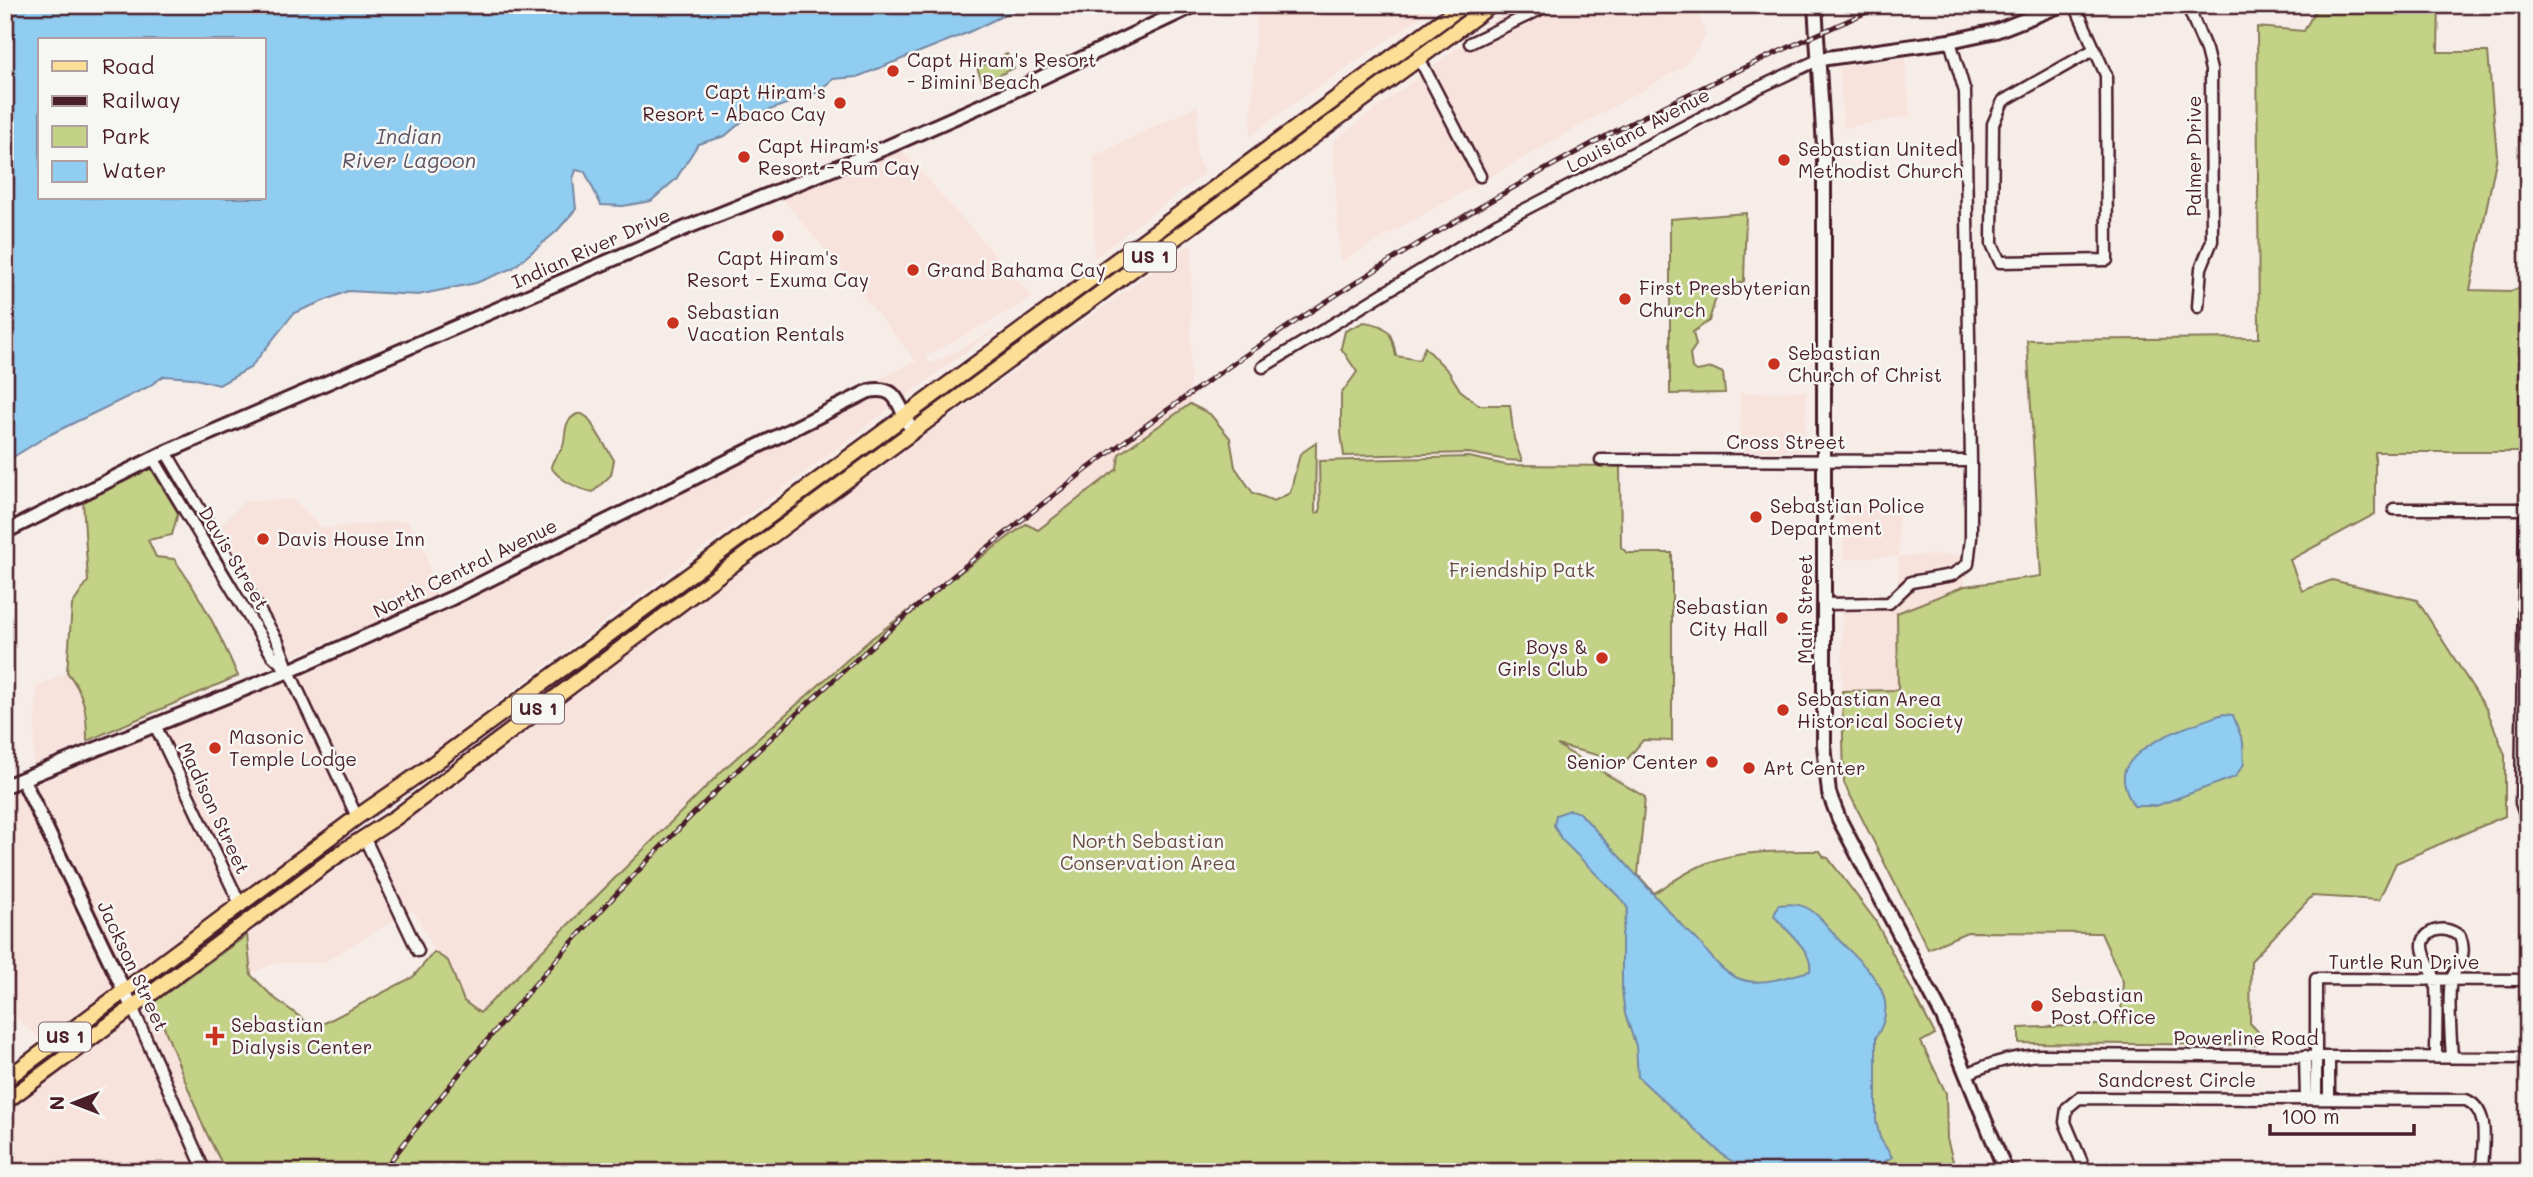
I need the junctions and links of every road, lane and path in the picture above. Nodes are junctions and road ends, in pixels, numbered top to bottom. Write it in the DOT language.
graph roads {
  1 [pos="1195,5"];
  2 [pos="1463,5"];
  3 [pos="1491,5"];
  4 [pos="1549,5"];
  5 [pos="1815,5"];
  6 [pos="2062,5"];
  7 [pos="2075,5"];
  8 [pos="2191,5"];
  9 [pos="1436,25"];
  10 [pos="1950,41"];
  11 [pos="1470,43"];
  12 [pos="1404,48"];
  13 [pos="2093,50"];
  14 [pos="1419,58"];
  15 [pos="1820,59"];
  16 [pos="1391,79"];
  17 [pos="1480,176"];
  18 [pos="2198,307"];
  19 [pos="1263,367"];
  20 [pos="905,417"];
  21 [pos="913,432"];
  22 [pos="166,452"];
  23 [pos="153,458"];
  24 [pos="1824,459"];
  25 [pos="1601,460"];
  26 [pos="1971,461"];
  27 [pos="2395,509"];
  28 [pos="5,532"];
  29 [pos="729,545"];
  30 [pos="736,562"];
  31 [pos="1824,604"];
  32 [pos="289,671"];
  33 [pos="155,725"];
  34 [pos="23,780"];
  35 [pos="5,786"];
  36 [pos="382,802"];
  37 [pos="357,817"];
  38 [pos="2528,824"];
  39 [pos="364,836"];
  40 [pos="339,854"];
  41 [pos="241,906"];
  42 [pos="418,951"];
  43 [pos="2436,980"];
  44 [pos="2450,980"];
  45 [pos="2528,980"];
  46 [pos="125,993"];
  47 [pos="132,1009"];
  48 [pos="2305,1056"];
  49 [pos="2317,1056"];
  50 [pos="2329,1056"];
  51 [pos="2436,1057"];
  52 [pos="2452,1057"];
  53 [pos="2528,1058"];
  54 [pos="1967,1074"];
  55 [pos="5,1080"];
  56 [pos="2311,1098"];
  57 [pos="2329,1098"];
  58 [pos="5,1102"];
  59 [pos="205,1172"];
  60 [pos="2006,1172"];
  61 [pos="2086,1172"];
  62 [pos="2482,1172"];
  1 -- 22 [label="street, Indian River Drive"];
  2 -- 9 [label="main road, US 1"];
  3 -- 14 [label="main road, US 1"];
  4 -- 11 [label="street"];
  5 -- 15 [label="street, Main Street"];
  6 -- 10 [label="street, Louisiana Avenue"];
  7 -- 13 [label="street"];
  8 -- 18 [label="street, Palmer Drive"];
  9 -- 12 [label="main road, US 1"];
  9 -- 14 [label="main road"];
  10 -- 15 [label="street, Louisiana Avenue"];
  10 -- 26 [label="street"];
  12 -- 16 [label="main road"];
  12 -- 20 [label="main road, US 1"];
  13 -- 13 [label="street"];
  14 -- 16 [label="main road, US 1"];
  14 -- 17 [label="street"];
  15 -- 19 [label="street, Louisiana Avenue"];
  15 -- 24 [label="street, Main Street"];
  16 -- 21 [label="main road, US 1"];
  20 -- 21 [label="street, North Central Avenue"];
  20 -- 29 [label="main road, US 1"];
  20 -- 32 [label="street, North Central Avenue"];
  21 -- 30 [label="main road, US 1"];
  22 -- 23 [label="street, Indian River Drive"];
  22 -- 32 [label="street, Davis Street"];
  23 -- 28 [label="street, Indian River Drive"];
  23 -- 32 [label="street, Davis Street"];
  24 -- 25 [label="street, Cross Street"];
  24 -- 26 [label="street, Cross Street"];
  24 -- 31 [label="street, Main Street"];
  26 -- 31 [label="street"];
  27 -- 38 [label="street"];
  29 -- 30 [label="street"];
  29 -- 36 [label="main road, US 1"];
  30 -- 39 [label="main road, US 1"];
  31 -- 54 [label="street, Main Street"];
  32 -- 33 [label="street, North Central Avenue"];
  32 -- 37 [label="street, Davis Street"];
  33 -- 34 [label="street, North Central Avenue"];
  33 -- 41 [label="street, Madison Street"];
  34 -- 35 [label="street, North Central Avenue"];
  34 -- 46 [label="street, Jackson Street"];
  36 -- 37 [label="main road, US 1"];
  36 -- 39 [label="main road"];
  37 -- 40 [label="main road"];
  37 -- 41 [label="main road, US 1"];
  39 -- 40 [label="main road, US 1"];
  39 -- 42 [label="street"];
  40 -- 47 [label="main road, US 1"];
  41 -- 46 [label="main road, US 1"];
  43 -- 44 [label="street, Turtle Run Drive"];
  43 -- 44 [label="street"];
  43 -- 49 [label="street, Turtle Run Drive"];
  43 -- 51 [label="street"];
  44 -- 45 [label="street, Turtle Run Drive"];
  44 -- 52 [label="street"];
  46 -- 47 [label="street, Jackson Street"];
  46 -- 55 [label="main road, US 1"];
  47 -- 58 [label="main road, US 1"];
  47 -- 59 [label="street, Jackson Street"];
  48 -- 49 [label="street, Powerline Road"];
  48 -- 54 [label="street, Powerline Road"];
  48 -- 56 [label="street"];
  49 -- 50 [label="street, Powerline Road"];
  49 -- 56 [label="street"];
  50 -- 51 [label="street, Powerline Road"];
  50 -- 57 [label="street"];
  51 -- 52 [label="street, Powerline Road"];
  52 -- 53 [label="street, Powerline Road"];
  54 -- 60 [label="street, Main Street"];
  56 -- 57 [label="street, Sandcrest Circle"];
  56 -- 61 [label="street, Sandcrest Circle"];
  57 -- 62 [label="street, Sandcrest Circle"];
}
